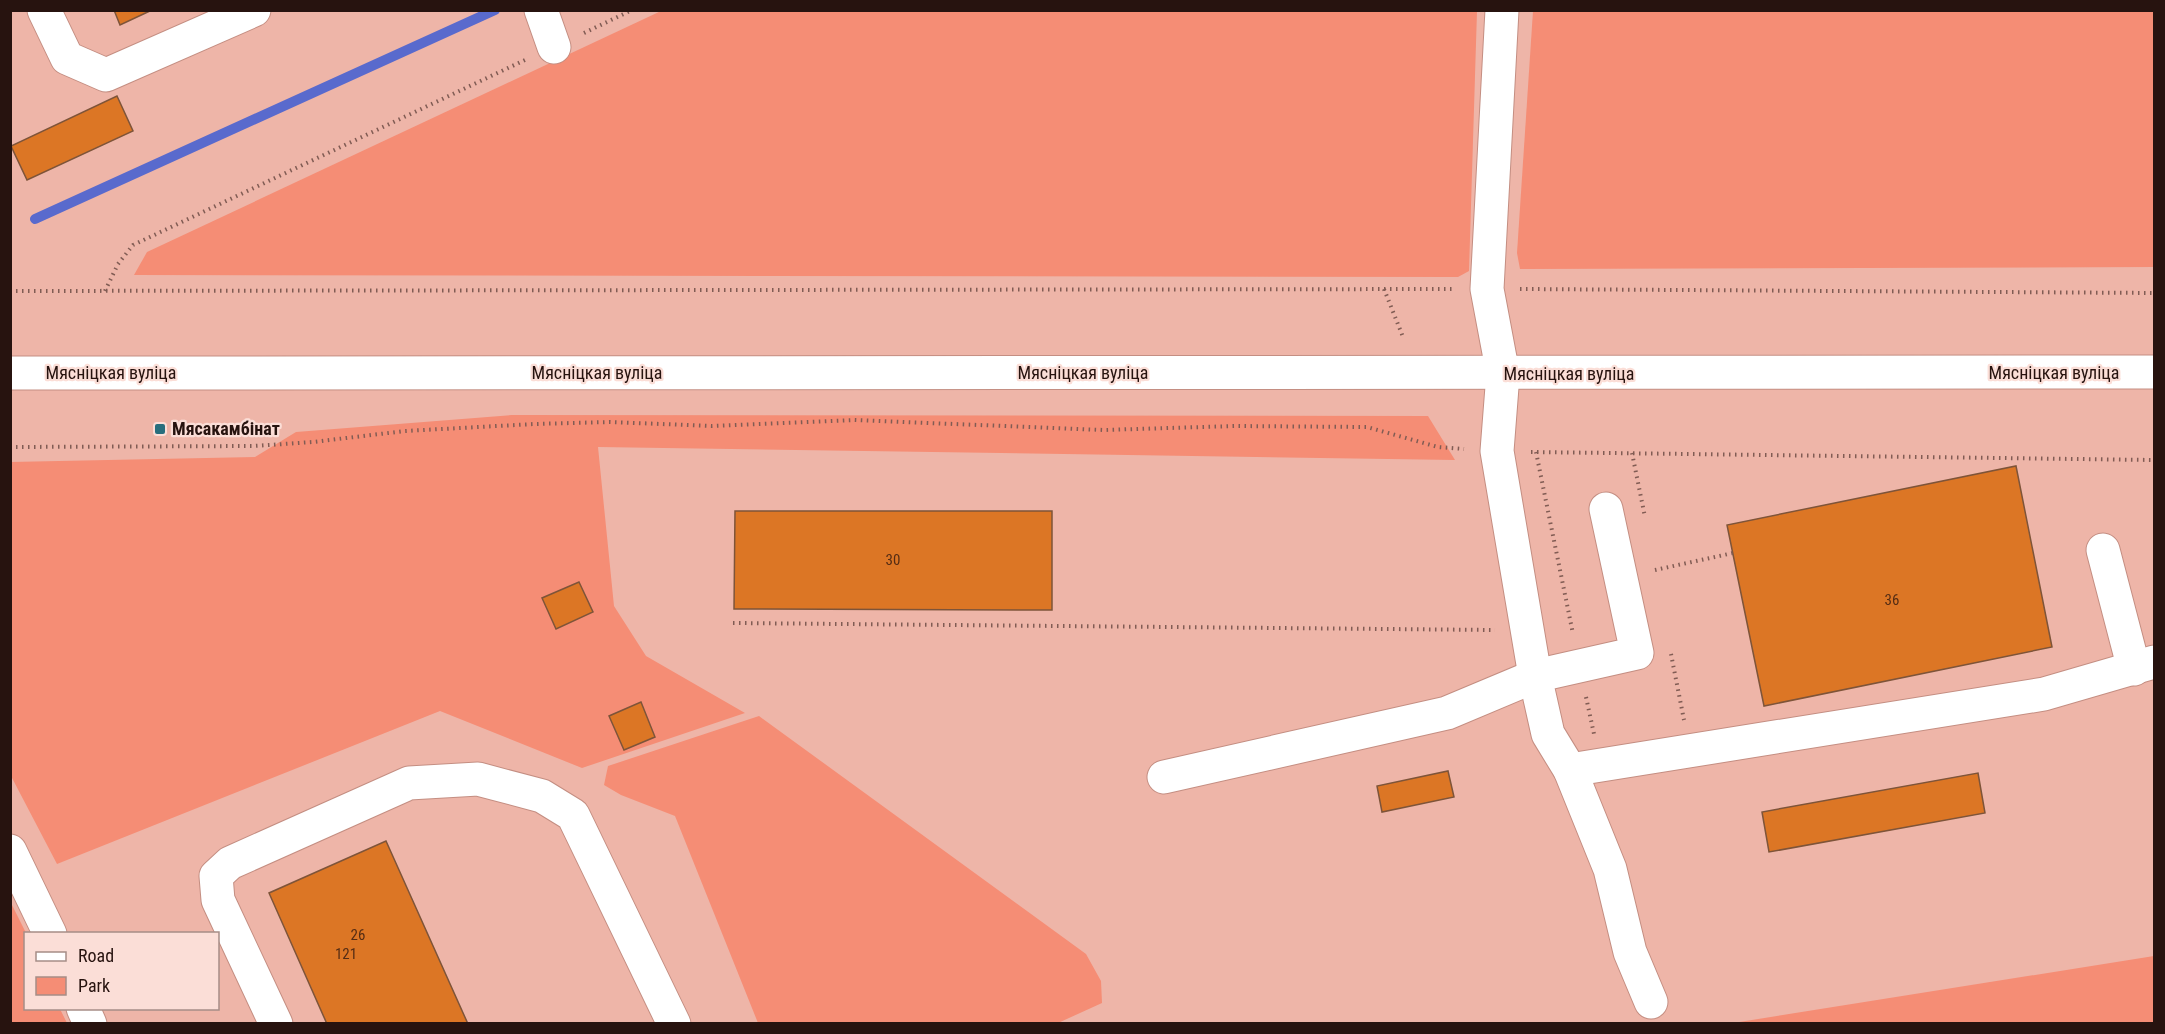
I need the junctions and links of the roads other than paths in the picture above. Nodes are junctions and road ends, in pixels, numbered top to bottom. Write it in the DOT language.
graph roads {
  1 [pos="44,10"];
  2 [pos="254,10"];
  3 [pos="541,10"];
  4 [pos="1502,10"];
  5 [pos="554,47"];
  6 [pos="2154,372"];
  7 [pos="10,373"];
  8 [pos="1503,374"];
  9 [pos="1606,508"];
  10 [pos="2103,550"];
  11 [pos="2144,665"];
  12 [pos="1535,676"];
  13 [pos="1585,768"];
  14 [pos="1164,777"];
  15 [pos="10,851"];
  16 [pos="50,932"];
  17 [pos="1651,1002"];
  18 [pos="276,1023"];
  19 [pos="674,1023"];
  1 -- 2 [label="main road"];
  3 -- 5 [label="main road"];
  4 -- 8 [label="main road"];
  6 -- 8 [label="main road, Мясніцкая вуліца"];
  7 -- 8 [label="main road, Мясніцкая вуліца"];
  8 -- 12 [label="main road"];
  9 -- 12 [label="main road"];
  10 -- 11 [label="main road"];
  11 -- 13 [label="main road"];
  12 -- 13 [label="main road"];
  12 -- 14 [label="main road"];
  13 -- 17 [label="main road"];
  15 -- 16 [label="main road"];
  18 -- 19 [label="main road"];
}
